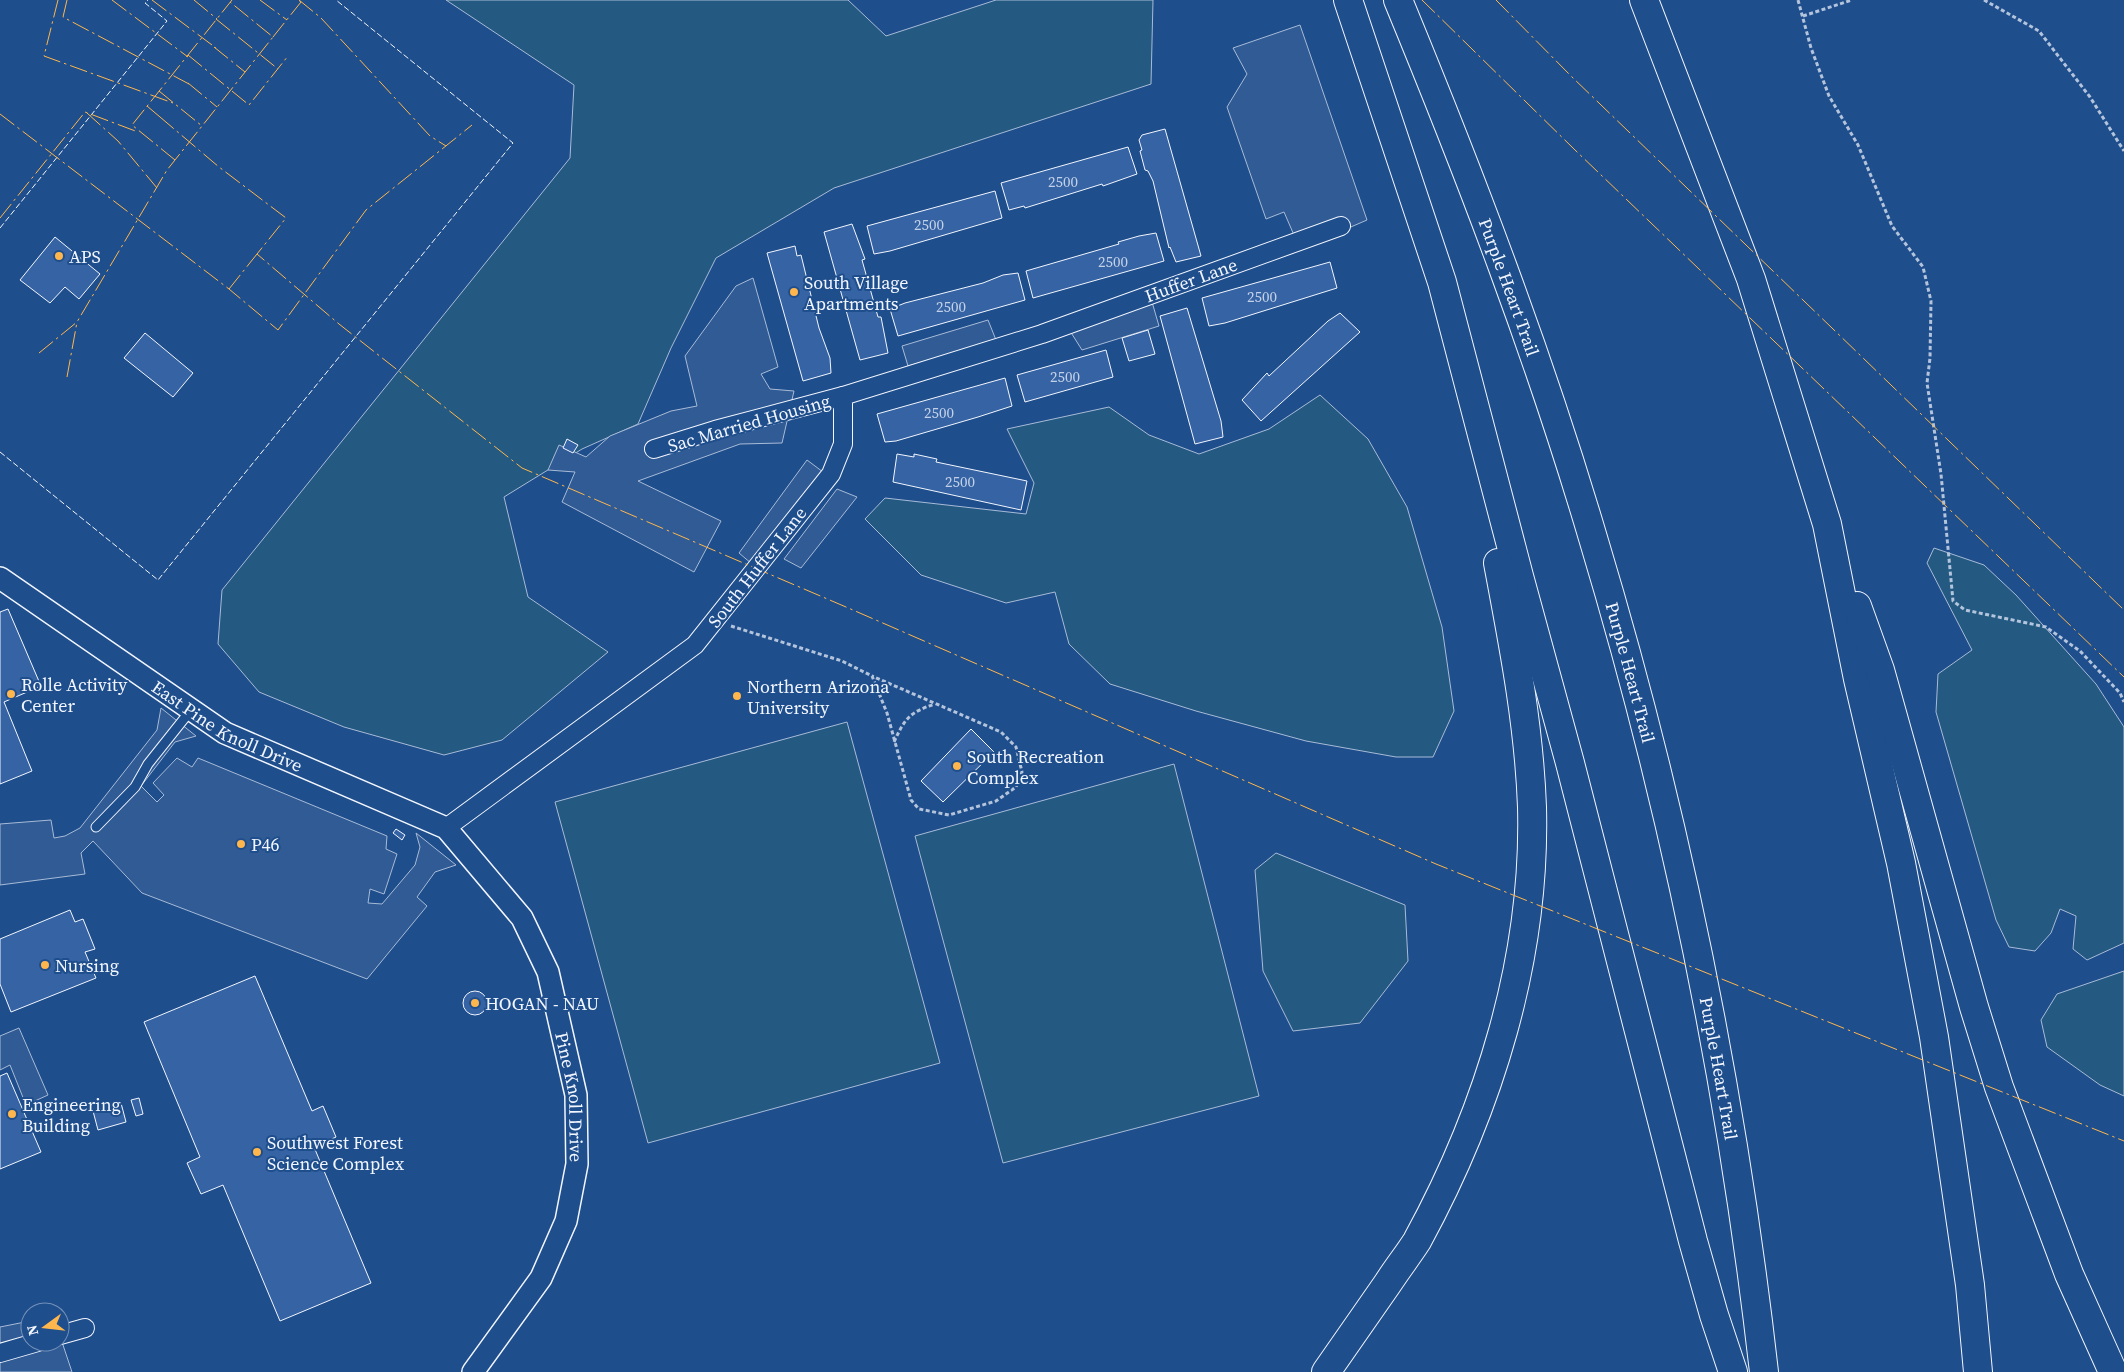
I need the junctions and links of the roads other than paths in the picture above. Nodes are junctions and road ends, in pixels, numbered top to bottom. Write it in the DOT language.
graph roads {
  1 [pos="1348,0"];
  2 [pos="1398,0"];
  3 [pos="1644,0"];
  4 [pos="1341,226"];
  5 [pos="843,396"];
  6 [pos="1478,420"];
  7 [pos="654,449"];
  8 [pos="1827,524"];
  9 [pos="0,578"];
  10 [pos="192,710"];
  11 [pos="96,827"];
  12 [pos="446,828"];
  13 [pos="85,1328"];
  14 [pos="70,1333"];
  15 [pos="20,1348"];
  16 [pos="0,1354"];
  17 [pos="473,1372"];
  18 [pos="1326,1372"];
  19 [pos="1733,1372"];
  20 [pos="1764,1372"];
  21 [pos="1978,1372"];
  22 [pos="2113,1372"];
  1 -- 6 [label="highway"];
  2 -- 20 [label="highway, Purple Heart Trail"];
  3 -- 8 [label="highway"];
  4 -- 5 [label="street, Huffer Lane"];
  5 -- 7 [label="street, Sac Married Housing"];
  5 -- 12 [label="street, South Huffer Lane"];
  6 -- 18 [label="highway"];
  6 -- 19 [label="highway"];
  8 -- 21 [label="highway"];
  8 -- 22 [label="highway"];
  9 -- 10 [label="street, East Pine Knoll Drive"];
  10 -- 11 [label="lane"];
  10 -- 12 [label="street, East Pine Knoll Drive"];
  12 -- 17 [label="street, Pine Knoll Drive"];
  13 -- 14 [label="street"];
  15 -- 16 [label="street"];
}
